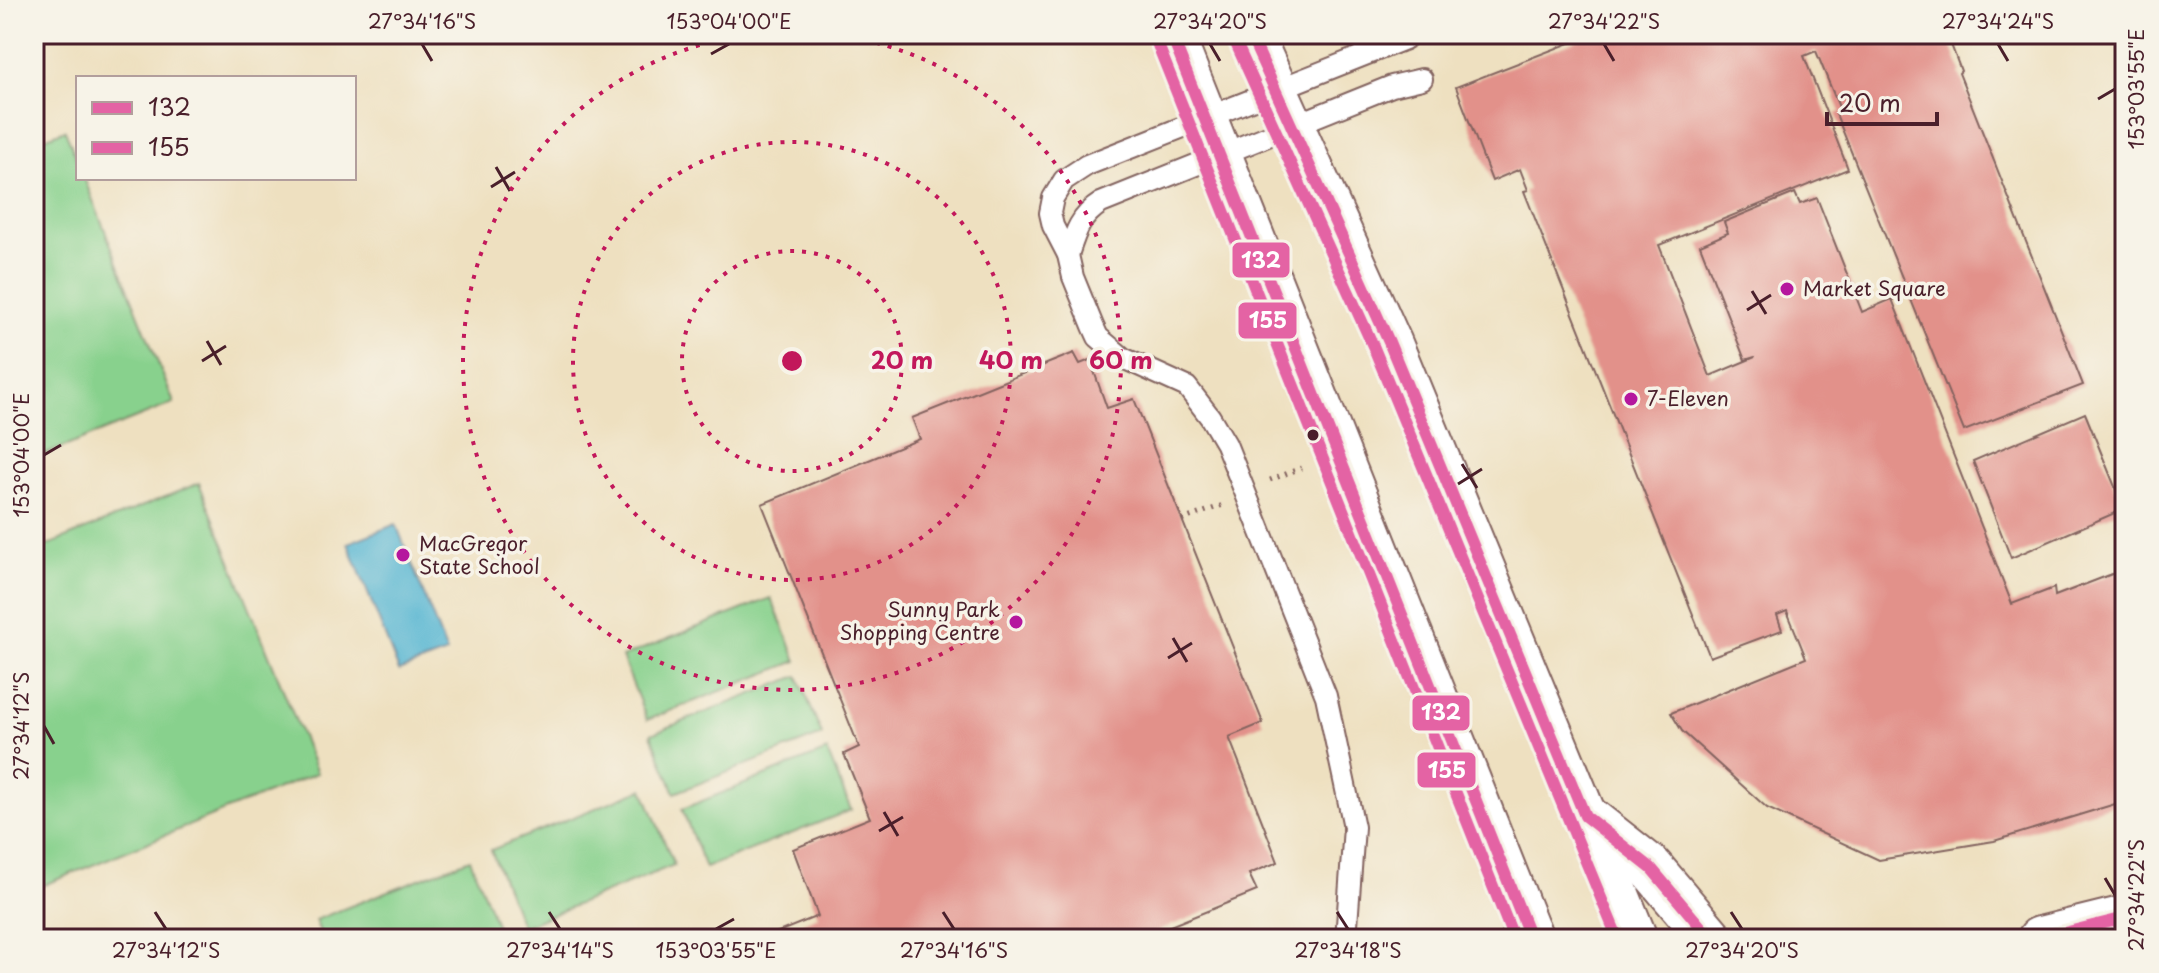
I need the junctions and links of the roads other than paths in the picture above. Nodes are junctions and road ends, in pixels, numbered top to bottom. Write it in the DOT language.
graph roads {
  1 [pos="1171,34"];
  2 [pos="1250,34"];
  3 [pos="1405,39"];
  4 [pos="1422,79"];
  5 [pos="1285,107"];
  6 [pos="1212,137"];
  7 [pos="1068,255"];
  8 [pos="1585,816"];
  9 [pos="2125,918"];
  10 [pos="1527,936"];
  11 [pos="1346,939"];
  12 [pos="1635,939"];
  13 [pos="1711,939"];
  14 [pos="2040,939"];
  1 -- 6 [label="main road"];
  2 -- 5 [label="main road"];
  3 -- 5 [label="lane"];
  4 -- 5 [label="lane"];
  5 -- 6 [label="lane"];
  5 -- 6 [label="lane"];
  5 -- 8 [label="main road"];
  6 -- 7 [label="lane"];
  6 -- 7 [label="lane"];
  6 -- 10 [label="main road"];
  7 -- 11 [label="lane"];
  8 -- 12 [label="main road"];
  8 -- 13 [label="main road"];
  9 -- 14 [label="main road"];
}
